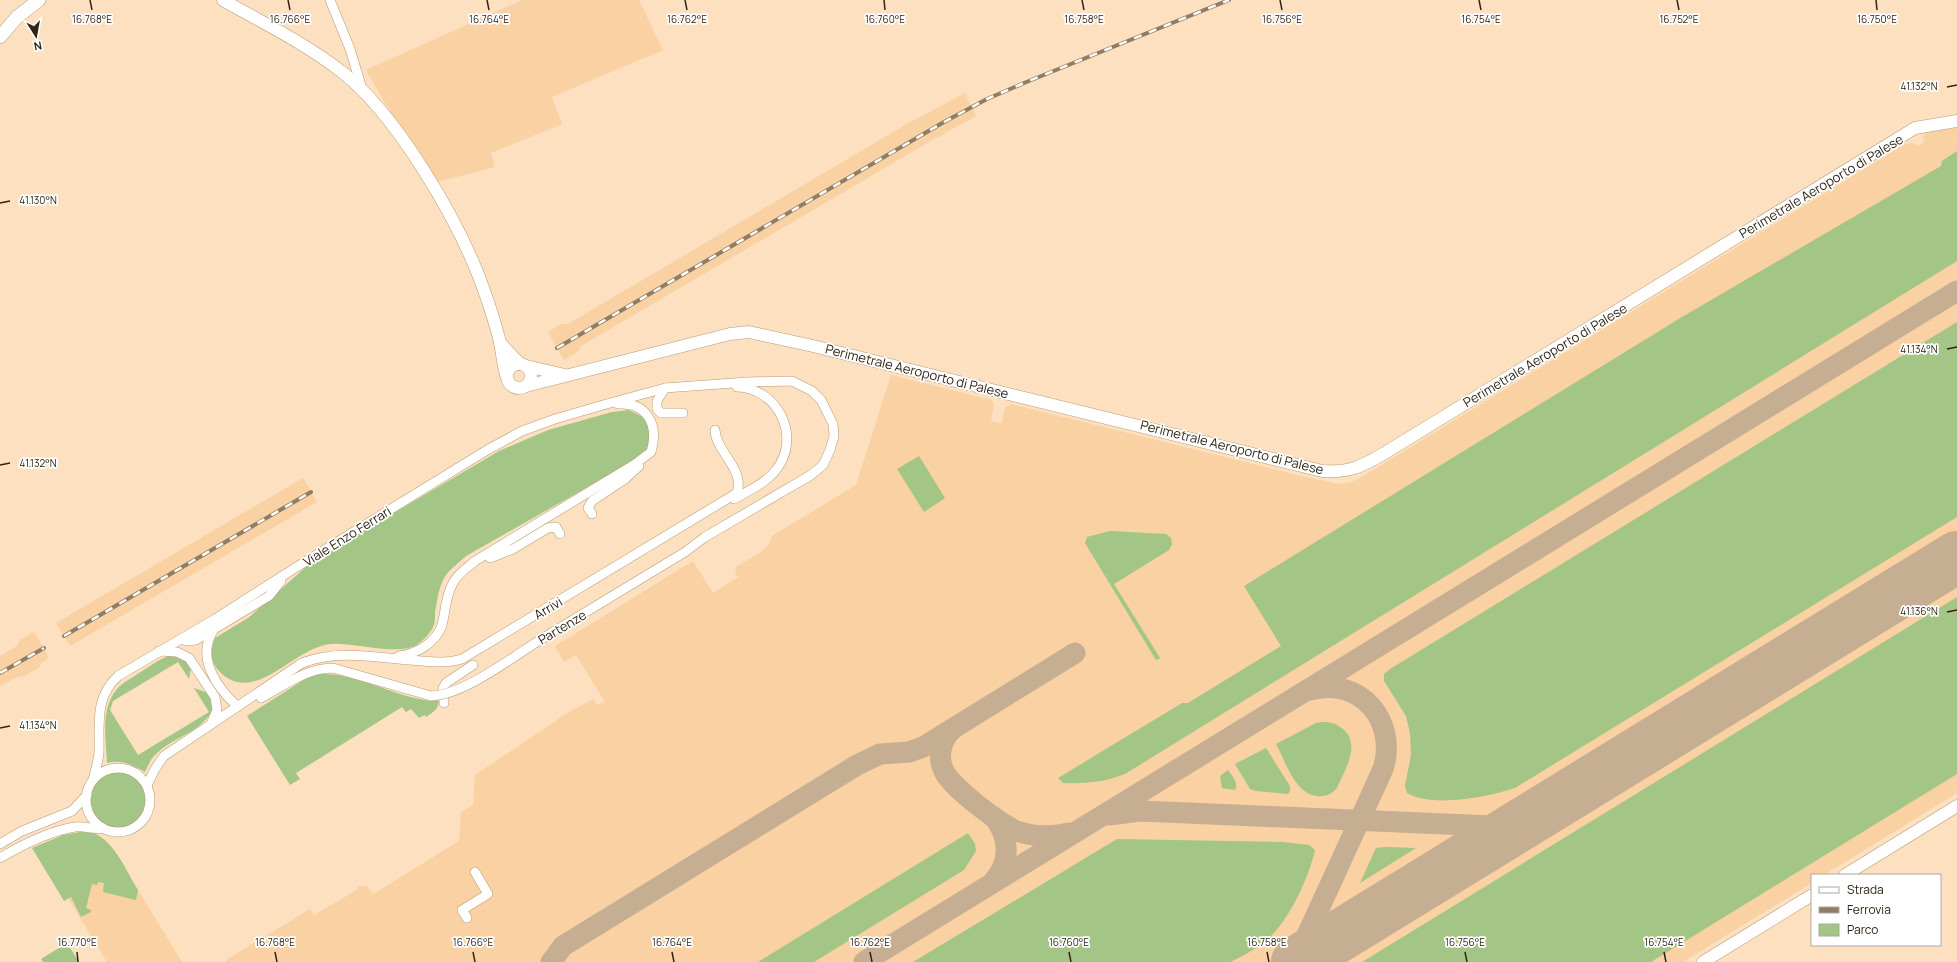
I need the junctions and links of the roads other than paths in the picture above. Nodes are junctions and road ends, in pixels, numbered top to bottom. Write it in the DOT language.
graph roads {
  1 [pos="39,0"];
  2 [pos="223,0"];
  3 [pos="330,0"];
  4 [pos="0,37"];
  5 [pos="363,92"];
  6 [pos="1957,120"];
  7 [pos="500,343"];
  8 [pos="523,365"];
  9 [pos="506,375"];
  10 [pos="570,375"];
  11 [pos="526,386"];
  12 [pos="692,386"];
  13 [pos="665,388"];
  14 [pos="603,405"];
  15 [pos="683,413"];
  16 [pos="715,430"];
  17 [pos="646,457"];
  18 [pos="592,514"];
  19 [pos="699,520"];
  20 [pos="560,534"];
  21 [pos="462,572"];
  22 [pos="287,574"];
  23 [pos="214,629"];
  24 [pos="186,641"];
  25 [pos="164,651"];
  26 [pos="379,657"];
  27 [pos="472,665"];
  28 [pos="444,703"];
  29 [pos="236,705"];
  30 [pos="216,716"];
  31 [pos="211,725"];
  32 [pos="196,735"];
  33 [pos="93,780"];
  34 [pos="147,785"];
  35 [pos="87,795"];
  36 [pos="1957,806"];
  37 [pos="103,828"];
  38 [pos="0,844"];
  39 [pos="0,858"];
  40 [pos="475,872"];
  41 [pos="1847,874"];
  42 [pos="1811,896"];
  43 [pos="467,918"];
  44 [pos="1703,962"];
  1 -- 4 [label="main road"];
  2 -- 5 [label="street"];
  3 -- 5 [label="street"];
  5 -- 7 [label="street"];
  6 -- 10 [label="street, Perimetrale Aeroporto di Palese"];
  7 -- 8 [label="street"];
  7 -- 9 [label="street"];
  8 -- 9 [label="street"];
  8 -- 10 [label="street, Perimetrale Aeroporto di Palese"];
  8 -- 11 [label="street"];
  9 -- 11 [label="street"];
  10 -- 11 [label="street, Perimetrale Aeroporto di Palese"];
  12 -- 13 [label="street, Viale Enzo Ferrari"];
  12 -- 19 [label="street"];
  12 -- 32 [label="street, Partenze, bridge"];
  13 -- 14 [label="street, Viale Enzo Ferrari"];
  13 -- 15 [label="street"];
  14 -- 17 [label="street"];
  14 -- 22 [label="street, Viale Enzo Ferrari"];
  16 -- 26 [label="street, Arrivi"];
  17 -- 18 [label="street"];
  17 -- 21 [label="street"];
  20 -- 21 [label="street"];
  21 -- 26 [label="street"];
  22 -- 23 [label="street"];
  22 -- 24 [label="street"];
  22 -- 25 [label="street, Viale Enzo Ferrari"];
  23 -- 24 [label="street"];
  23 -- 29 [label="street"];
  24 -- 25 [label="street"];
  25 -- 30 [label="street"];
  25 -- 33 [label="street, Viale Enzo Ferrari"];
  26 -- 29 [label="street, Arrivi"];
  27 -- 28 [label="street"];
  29 -- 30 [label="street"];
  29 -- 31 [label="street"];
  30 -- 31 [label="street"];
  31 -- 32 [label="street"];
  32 -- 34 [label="street"];
  33 -- 34 [label="street"];
  33 -- 35 [label="street, Viale Enzo Ferrari"];
  34 -- 37 [label="street"];
  35 -- 37 [label="street"];
  35 -- 38 [label="street, Viale Enzo Ferrari"];
  36 -- 41 [label="street"];
  37 -- 39 [label="street"];
  40 -- 43 [label="street"];
  42 -- 44 [label="street"];
}
